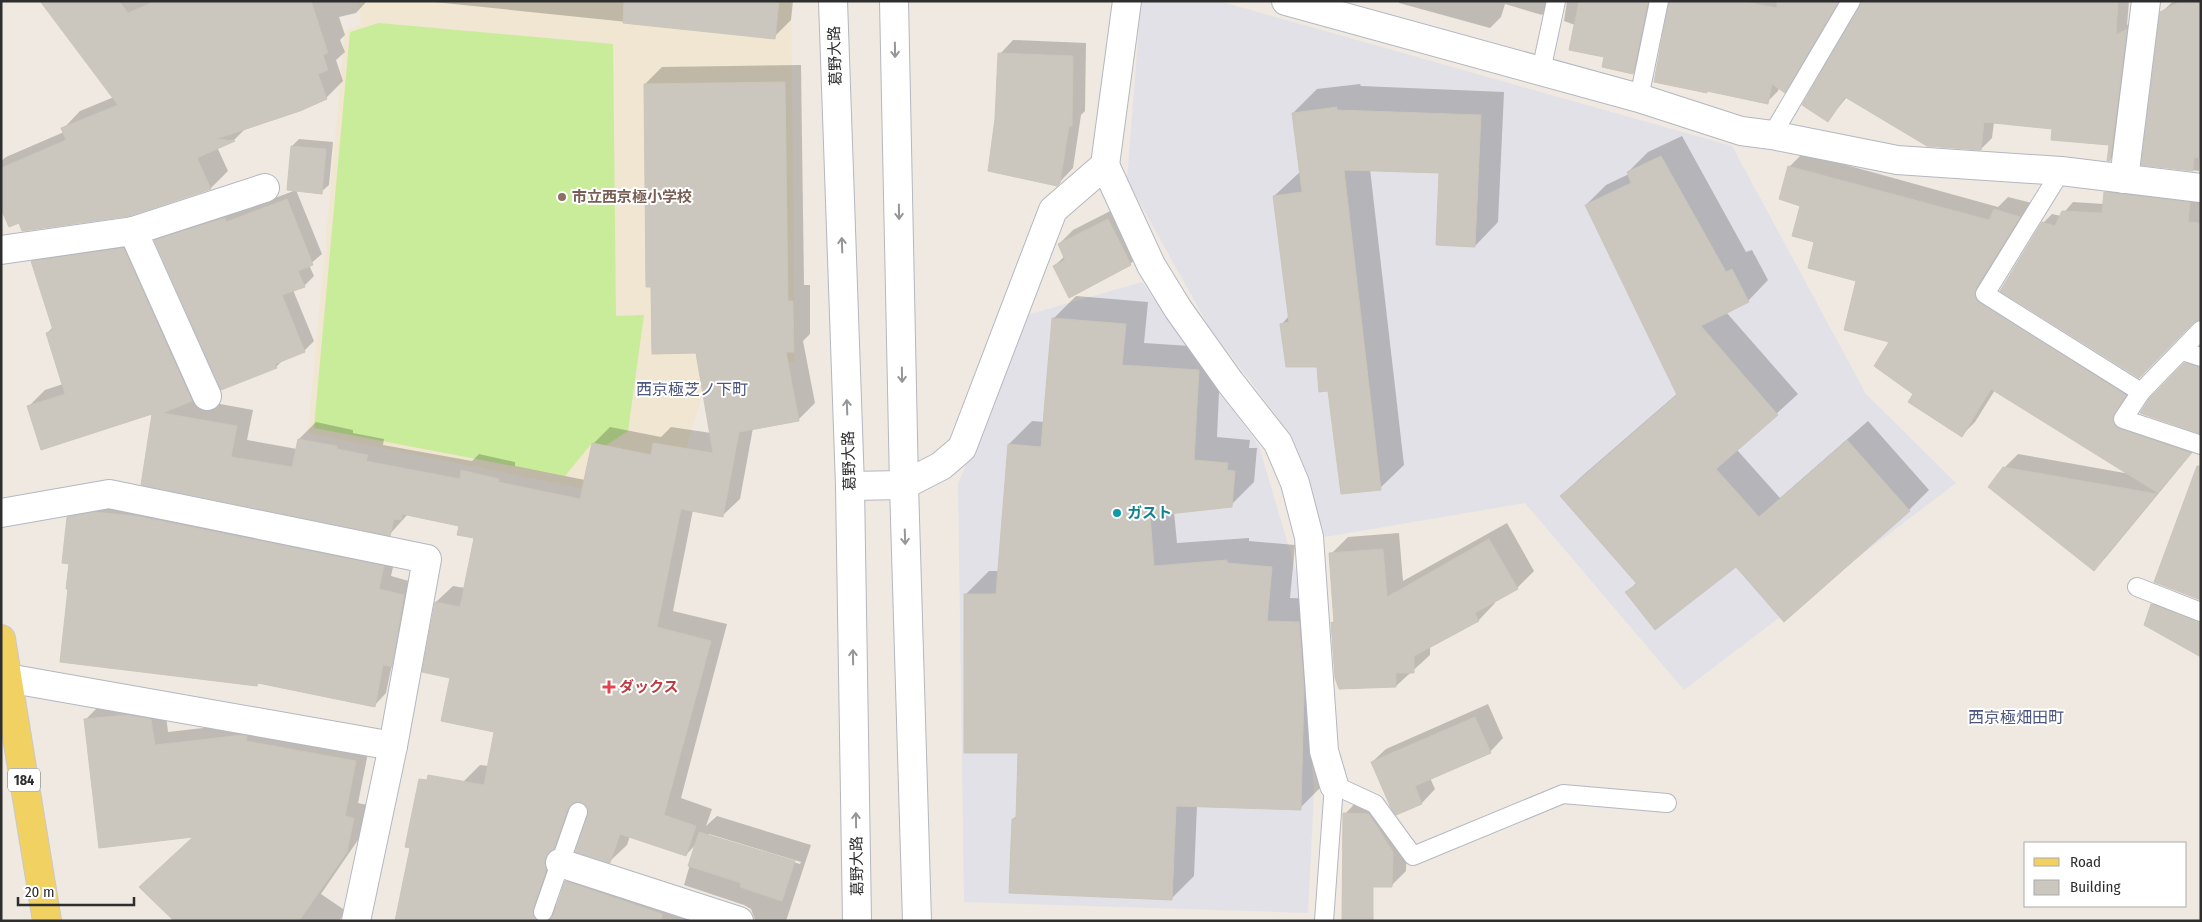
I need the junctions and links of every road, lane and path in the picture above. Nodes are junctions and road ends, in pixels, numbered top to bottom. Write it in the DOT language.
graph roads {
  1 [pos="833,1"];
  2 [pos="894,1"];
  3 [pos="1127,1"];
  4 [pos="1286,1"];
  5 [pos="1556,1"];
  6 [pos="1659,1"];
  7 [pos="1851,1"];
  8 [pos="2146,1"];
  9 [pos="1540,71"];
  10 [pos="1639,98"];
  11 [pos="1772,135"];
  12 [pos="1105,164"];
  13 [pos="2061,171"];
  14 [pos="2124,179"];
  15 [pos="265,188"];
  16 [pos="2201,188"];
  17 [pos="133,231"];
  18 [pos="1,250"];
  19 [pos="2201,330"];
  20 [pos="2182,351"];
  21 [pos="2201,358"];
  22 [pos="2141,392"];
  23 [pos="208,396"];
  24 [pos="2201,444"];
  25 [pos="904,485"];
  26 [pos="850,486"];
  27 [pos="1,513"];
  28 [pos="2137,587"];
  29 [pos="2201,612"];
  30 [pos="1,639"];
  31 [pos="8,678"];
  32 [pos="393,746"];
  33 [pos="1334,785"];
  34 [pos="1667,803"];
  35 [pos="578,812"];
  36 [pos="560,863"];
  37 [pos="543,912"];
  38 [pos="47,921"];
  39 [pos="356,921"];
  40 [pos="740,921"];
  41 [pos="858,921"];
  42 [pos="918,921"];
  43 [pos="1324,921"];
  26 -- 1 [label="street, 葛野大路, one-way"];
  2 -- 25 [label="street, one-way"];
  3 -- 12 [label="street"];
  4 -- 9 [label="street"];
  5 -- 9 [label="lane"];
  6 -- 10 [label="lane"];
  7 -- 11 [label="lane"];
  8 -- 14 [label="street"];
  9 -- 10 [label="street"];
  10 -- 11 [label="street"];
  11 -- 13 [label="street"];
  12 -- 25 [label="street"];
  12 -- 33 [label="street"];
  13 -- 14 [label="street"];
  13 -- 22 [label="lane"];
  14 -- 16 [label="street"];
  15 -- 17 [label="street"];
  17 -- 18 [label="street"];
  17 -- 23 [label="street"];
  19 -- 20 [label="lane"];
  20 -- 21 [label="lane"];
  20 -- 22 [label="lane"];
  22 -- 24 [label="lane"];
  25 -- 26 [label="street"];
  25 -- 42 [label="street, one-way"];
  41 -- 26 [label="street, 葛野大路, one-way"];
  27 -- 32 [label="street"];
  28 -- 29 [label="lane"];
  30 -- 31 [label="main road, 184"];
  31 -- 32 [label="street"];
  31 -- 38 [label="main road, 184"];
  32 -- 39 [label="street"];
  33 -- 34 [label="lane"];
  33 -- 43 [label="lane"];
  35 -- 36 [label="lane"];
  36 -- 37 [label="lane"];
  36 -- 40 [label="street"];
}
